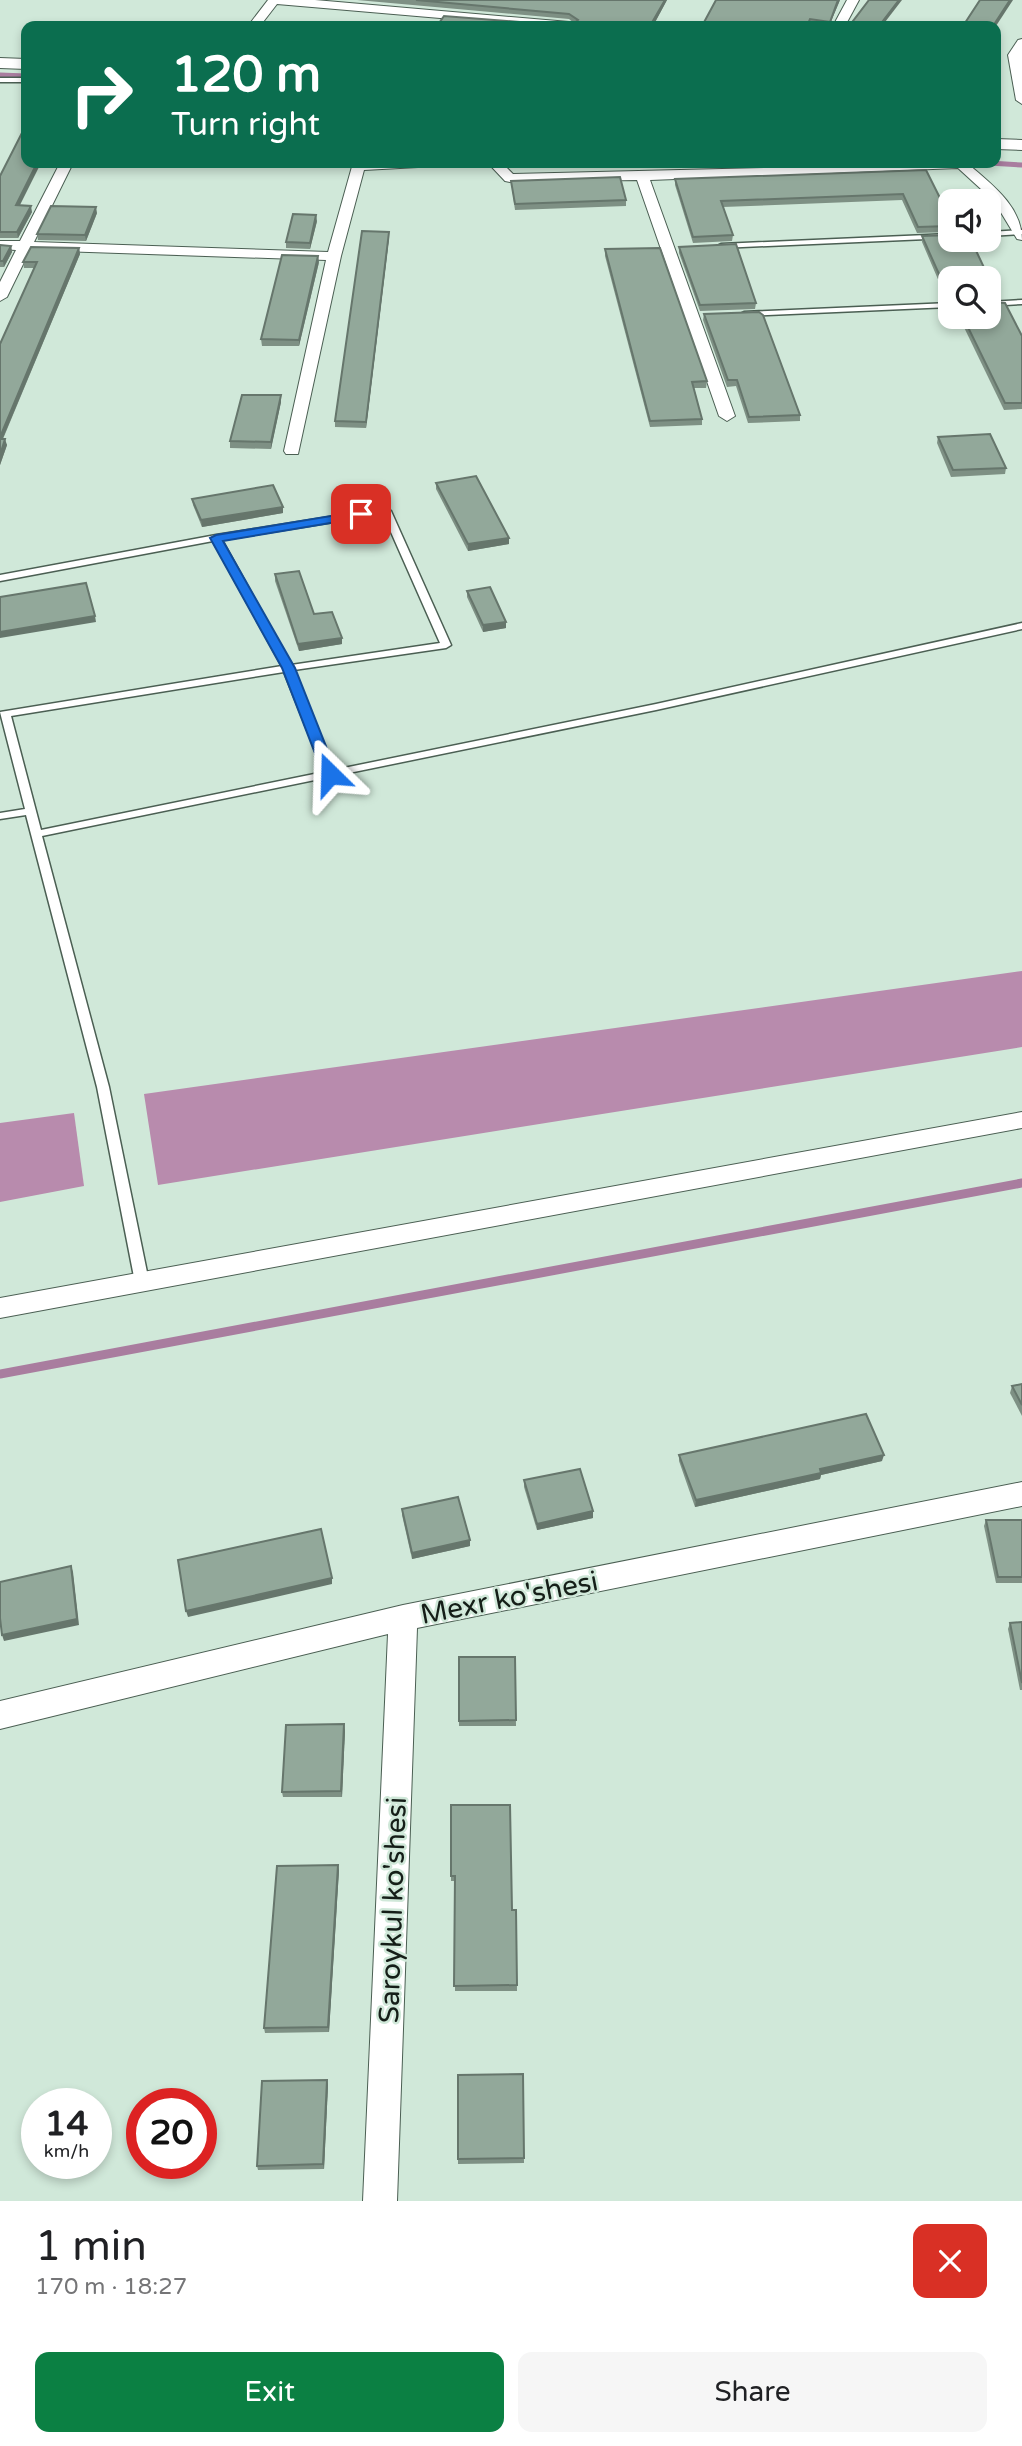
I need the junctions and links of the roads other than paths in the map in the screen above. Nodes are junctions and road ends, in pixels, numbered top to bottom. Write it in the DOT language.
graph roads {
  1 [pos="275,0"];
  2 [pos="853,0"];
  3 [pos="258,21"];
  4 [pos="512,21"];
  5 [pos="842,21"];
  6 [pos="1022,43"];
  7 [pos="0,63"];
  8 [pos="21,64"];
  9 [pos="0,80"];
  10 [pos="21,80"];
  11 [pos="1022,100"];
  12 [pos="1001,144"];
  13 [pos="1022,145"];
  14 [pos="63,168"];
  15 [pos="357,168"];
  16 [pos="500,168"];
  17 [pos="838,168"];
  18 [pos="966,168"];
  19 [pos="642,176"];
  20 [pos="1001,234"];
  21 [pos="1021,234"];
  22 [pos="938,237"];
  23 [pos="0,245"];
  24 [pos="24,245"];
  25 [pos="708,247"];
  26 [pos="334,256"];
  27 [pos="0,297"];
  28 [pos="1022,302"];
  29 [pos="1001,303"];
  30 [pos="938,305"];
  31 [pos="732,314"];
  32 [pos="727,416"];
  33 [pos="292,451"];
  34 [pos="216,538"];
  35 [pos="0,578"];
  36 [pos="1022,626"];
  37 [pos="288,668"];
  38 [pos="2,714"];
  39 [pos="330,774"];
  40 [pos="30,811"];
  41 [pos="0,816"];
  42 [pos="36,834"];
  43 [pos="1022,1120"];
  44 [pos="142,1282"];
  45 [pos="0,1308"];
  46 [pos="1022,1494"];
  47 [pos="404,1618"];
  48 [pos="0,1715"];
  49 [pos="380,2201"];
  1 -- 3 [label="street"];
  1 -- 4 [label="street"];
  2 -- 5 [label="street"];
  6 -- 11 [label="street"];
  7 -- 8 [label="street"];
  9 -- 10 [label="lane"];
  12 -- 13 [label="street"];
  14 -- 24 [label="street"];
  15 -- 26 [label="street"];
  16 -- 19 [label="street"];
  17 -- 19 [label="street"];
  18 -- 21 [label="street"];
  19 -- 32 [label="street"];
  20 -- 21 [label="lane"];
  22 -- 25 [label="lane"];
  23 -- 24 [label="street"];
  24 -- 26 [label="street"];
  24 -- 27 [label="street"];
  26 -- 33 [label="street"];
  28 -- 29 [label="lane"];
  30 -- 31 [label="lane"];
  34 -- 35 [label="lane"];
  34 -- 37 [label="lane"];
  34 -- 37 [label="lane"];
  36 -- 39 [label="lane"];
  37 -- 38 [label="lane"];
  37 -- 39 [label="lane"];
  38 -- 40 [label="lane"];
  39 -- 42 [label="lane"];
  40 -- 41 [label="lane"];
  40 -- 42 [label="lane"];
  42 -- 44 [label="lane"];
  43 -- 44 [label="street"];
  44 -- 45 [label="street"];
  46 -- 47 [label="street, Mexr ko'shesi"];
  47 -- 48 [label="street, Mexr ko'shesi"];
  47 -- 49 [label="street, Saroykul ko'shesi"];
}
